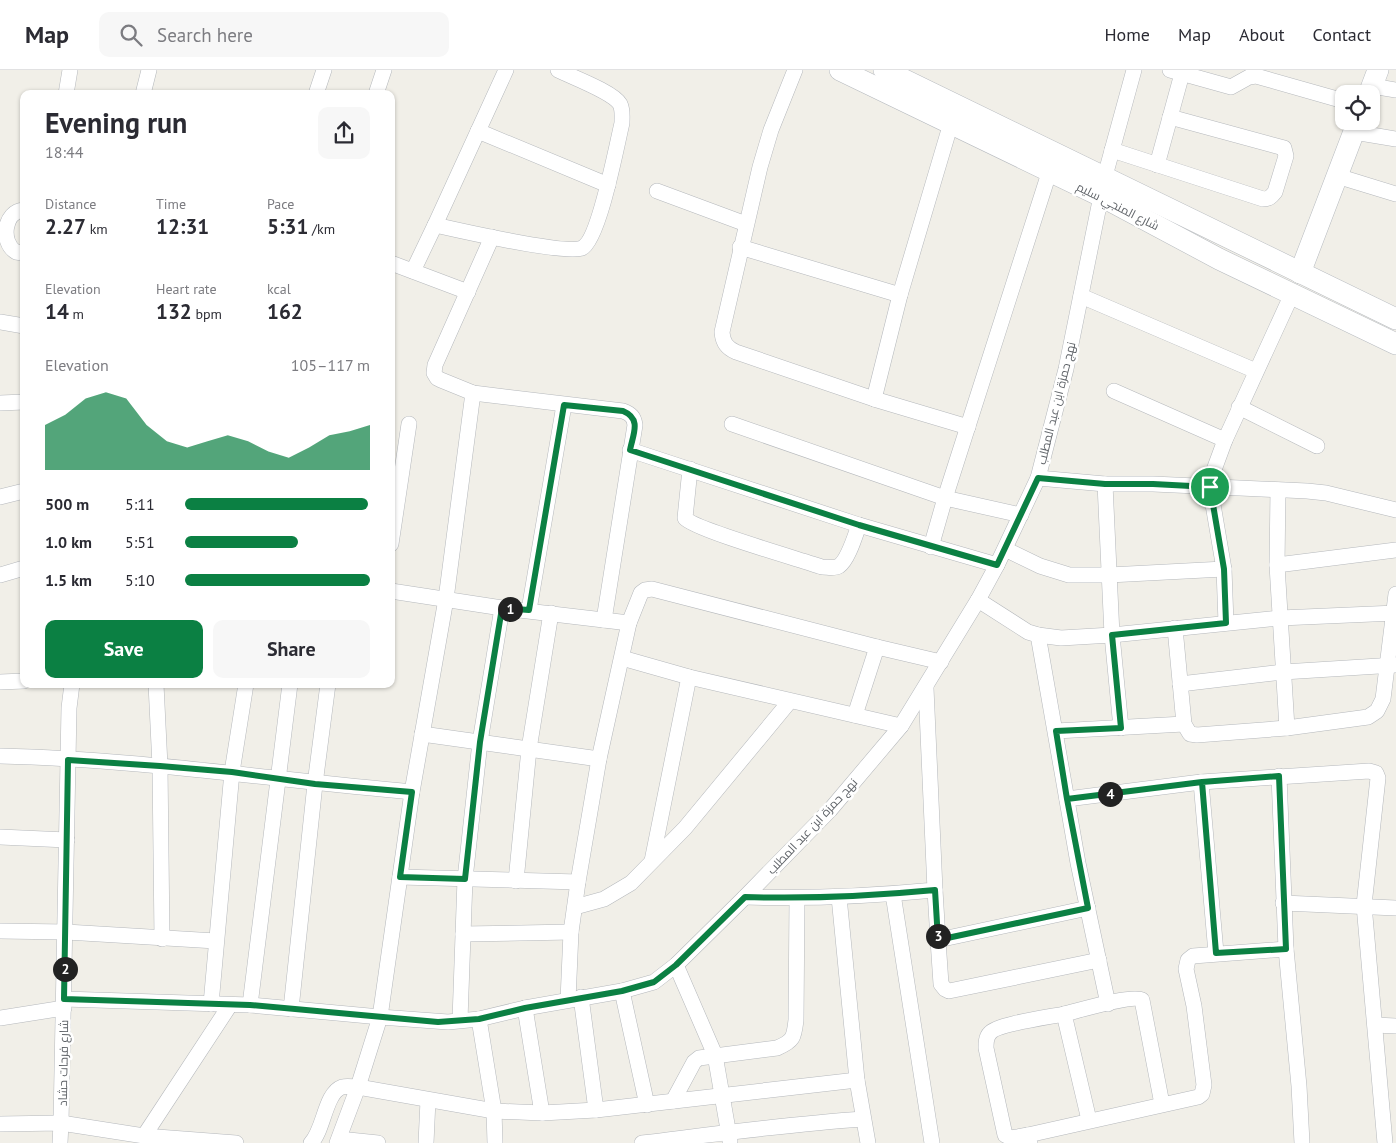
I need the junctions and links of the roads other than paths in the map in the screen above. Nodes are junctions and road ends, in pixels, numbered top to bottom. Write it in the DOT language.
graph roads {
  1 [pos="70,70"];
  2 [pos="149,70"];
  3 [pos="324,70"];
  4 [pos="384,70"];
  5 [pos="506,70"];
  6 [pos="558,70"];
  7 [pos="795,70"];
  8 [pos="840,70"];
  9 [pos="884,70"];
  10 [pos="1134,70"];
  11 [pos="1179,71"];
  12 [pos="1373,83"];
  13 [pos="67,90"];
  14 [pos="144,90"];
  15 [pos="317,90"];
  16 [pos="377,90"];
  17 [pos="1396,90"];
  18 [pos="1335,98"];
  19 [pos="1170,118"];
  20 [pos="951,123"];
  21 [pos="1354,130"];
  22 [pos="1368,130"];
  23 [pos="478,131"];
  24 [pos="1396,139"];
  25 [pos="1112,150"];
  26 [pos="1157,165"];
  27 [pos="1049,173"];
  28 [pos="1337,176"];
  29 [pos="608,185"];
  30 [pos="1103,186"];
  31 [pos="657,191"];
  32 [pos="1396,194"];
  33 [pos="20,210"];
  34 [pos="746,224"];
  35 [pos="435,225"];
  36 [pos="492,237"];
  37 [pos="740,247"];
  38 [pos="20,253"];
  39 [pos="395,264"];
  40 [pos="413,271"];
  41 [pos="1300,273"];
  42 [pos="468,292"];
  43 [pos="900,294"];
  44 [pos="1292,294"];
  45 [pos="1081,296"];
  46 [pos="1396,319"];
  47 [pos="0,322"];
  48 [pos="20,325"];
  49 [pos="1396,344"];
  50 [pos="1256,371"];
  51 [pos="1114,391"];
  52 [pos="473,393"];
  53 [pos="874,399"];
  54 [pos="20,402"];
  55 [pos="0,403"];
  56 [pos="564,405"];
  57 [pos="1239,408"];
  58 [pos="410,424"];
  59 [pos="732,424"];
  60 [pos="968,427"];
  61 [pos="1225,440"];
  62 [pos="1317,446"];
  63 [pos="630,450"];
  64 [pos="690,469"];
  65 [pos="1038,478"];
  66 [pos="1105,484"];
  67 [pos="1210,487"];
  68 [pos="1278,490"];
  69 [pos="20,492"];
  70 [pos="0,497"];
  71 [pos="945,498"];
  72 [pos="395,509"];
  73 [pos="1396,510"];
  74 [pos="1021,515"];
  75 [pos="859,525"];
  76 [pos="931,547"];
  77 [pos="1005,549"];
  78 [pos="1396,550"];
  79 [pos="997,565"];
  80 [pos="1277,565"];
  81 [pos="20,569"];
  82 [pos="1224,569"];
  83 [pos="0,575"];
  84 [pos="1109,575"];
  85 [pos="395,592"];
  86 [pos="1396,594"];
  87 [pos="446,599"];
  88 [pos="978,600"];
  89 [pos="502,608"];
  90 [pos="529,610"];
  91 [pos="551,613"];
  92 [pos="1395,613"];
  93 [pos="1280,618"];
  94 [pos="604,620"];
  95 [pos="630,623"];
  96 [pos="1226,623"];
  97 [pos="1175,628"];
  98 [pos="1038,635"];
  99 [pos="1112,635"];
  100 [pos="876,647"];
  101 [pos="622,658"];
  102 [pos="941,662"];
  103 [pos="1391,665"];
  104 [pos="1283,672"];
  105 [pos="689,676"];
  106 [pos="20,681"];
  107 [pos="0,682"];
  108 [pos="1180,684"];
  109 [pos="72,688"];
  110 [pos="156,688"];
  111 [pos="245,688"];
  112 [pos="290,688"];
  113 [pos="327,688"];
  114 [pos="926,688"];
  115 [pos="790,701"];
  116 [pos="855,715"];
  117 [pos="1184,724"];
  118 [pos="901,726"];
  119 [pos="1121,728"];
  120 [pos="1287,728"];
  121 [pos="1056,731"];
  122 [pos="422,734"];
  123 [pos="480,742"];
  124 [pos="529,749"];
  125 [pos="0,756"];
  126 [pos="599,759"];
  127 [pos="68,760"];
  128 [pos="160,766"];
  129 [pos="232,772"];
  130 [pos="1279,776"];
  131 [pos="279,778"];
  132 [pos="1202,782"];
  133 [pos="315,784"];
  134 [pos="412,792"];
  135 [pos="1067,799"];
  136 [pos="0,837"];
  137 [pos="67,840"];
  138 [pos="652,862"];
  139 [pos="400,877"];
  140 [pos="465,879"];
  141 [pos="516,881"];
  142 [pos="578,882"];
  143 [pos="935,890"];
  144 [pos="894,894"];
  145 [pos="745,897"];
  146 [pos="839,897"];
  147 [pos="797,899"];
  148 [pos="1284,903"];
  149 [pos="1364,906"];
  150 [pos="575,907"];
  151 [pos="1088,908"];
  152 [pos="1396,908"];
  153 [pos="0,931"];
  154 [pos="66,932"];
  155 [pos="571,932"];
  156 [pos="464,934"];
  157 [pos="162,939"];
  158 [pos="938,940"];
  159 [pos="216,941"];
  160 [pos="1286,949"];
  161 [pos="1216,953"];
  162 [pos="1099,960"];
  163 [pos="676,965"];
  164 [pos="622,991"];
  165 [pos="574,998"];
  166 [pos="64,1004"];
  167 [pos="211,1004"];
  168 [pos="1108,1004"];
  169 [pos="230,1005"];
  170 [pos="250,1005"];
  171 [pos="291,1008"];
  172 [pos="525,1008"];
  173 [pos="1064,1014"];
  174 [pos="380,1017"];
  175 [pos="0,1018"];
  176 [pos="479,1019"];
  177 [pos="460,1020"];
  178 [pos="1375,1025"];
  179 [pos="1396,1026"];
  180 [pos="715,1055"];
  181 [pos="857,1080"];
  182 [pos="358,1087"];
  183 [pos="723,1095"];
  184 [pos="428,1100"];
  185 [pos="673,1101"];
  186 [pos="1162,1104"];
  187 [pos="647,1105"];
  188 [pos="596,1110"];
  189 [pos="494,1111"];
  190 [pos="542,1114"];
  191 [pos="863,1119"];
  192 [pos="1089,1120"];
  193 [pos="62,1123"];
  194 [pos="0,1124"];
  195 [pos="144,1136"];
  196 [pos="730,1138"];
  197 [pos="1029,1139"];
  198 [pos="338,1141"];
  199 [pos="60,1143"];
  200 [pos="236,1143"];
  201 [pos="311,1143"];
  202 [pos="378,1143"];
  203 [pos="426,1143"];
  204 [pos="494,1143"];
  205 [pos="642,1143"];
  206 [pos="868,1143"];
  207 [pos="932,1143"];
  208 [pos="1302,1143"];
  209 [pos="1385,1143"];
  1 -- 13 [label="street"];
  2 -- 14 [label="street"];
  3 -- 15 [label="street"];
  4 -- 16 [label="street"];
  5 -- 23 [label="street"];
  6 -- 29 [label="street"];
  7 -- 34 [label="street"];
  8 -- 20 [label="main road, شارع المنجي سليم"];
  9 -- 30 [label="main road, شارع المنجي سليم"];
  10 -- 25 [label="street, نهج حمزة ابن عبد المطلب"];
  11 -- 18 [label="street"];
  11 -- 19 [label="street"];
  12 -- 17 [label="street"];
  19 -- 26 [label="street"];
  19 -- 26 [label="street"];
  20 -- 27 [label="main road, شارع المنجي سليم"];
  20 -- 43 [label="street"];
  21 -- 28 [label="main road"];
  22 -- 24 [label="street"];
  23 -- 29 [label="street"];
  23 -- 35 [label="street"];
  25 -- 26 [label="street"];
  25 -- 30 [label="street, نهج حمزة ابن عبد المطلب"];
  27 -- 30 [label="main road, شارع المنجي سليم"];
  27 -- 60 [label="street"];
  28 -- 32 [label="street"];
  28 -- 41 [label="main road"];
  29 -- 36 [label="street"];
  30 -- 41 [label="main road, شارع المنجي سليم"];
  30 -- 44 [label="main road, شارع المنجي سليم"];
  30 -- 45 [label="street, نهج حمزة ابن عبد المطلب"];
  31 -- 34 [label="street"];
  33 -- 38 [label="street"];
  34 -- 37 [label="street"];
  35 -- 36 [label="street"];
  35 -- 40 [label="street"];
  36 -- 42 [label="street"];
  37 -- 43 [label="street"];
  37 -- 53 [label="street"];
  39 -- 40 [label="street"];
  40 -- 42 [label="street"];
  41 -- 46 [label="main road, شارع المنجي سليم"];
  42 -- 52 [label="street"];
  43 -- 53 [label="street"];
  44 -- 49 [label="main road, شارع المنجي سليم"];
  44 -- 50 [label="street"];
  45 -- 50 [label="street"];
  45 -- 65 [label="street, نهج حمزة ابن عبد المطلب"];
  47 -- 48 [label="street"];
  50 -- 57 [label="street"];
  51 -- 61 [label="street"];
  52 -- 56 [label="street"];
  52 -- 87 [label="street"];
  53 -- 60 [label="street"];
  54 -- 55 [label="street"];
  56 -- 63 [label="street"];
  56 -- 90 [label="street"];
  57 -- 61 [label="street"];
  57 -- 62 [label="street"];
  58 -- 72 [label="street"];
  59 -- 71 [label="street"];
  60 -- 71 [label="street"];
  61 -- 67 [label="street"];
  63 -- 64 [label="street"];
  63 -- 94 [label="street"];
  64 -- 75 [label="street"];
  64 -- 75 [label="street"];
  65 -- 66 [label="street"];
  65 -- 74 [label="street, نهج حمزة ابن عبد المطلب"];
  66 -- 67 [label="street"];
  66 -- 84 [label="street"];
  67 -- 68 [label="street"];
  67 -- 82 [label="street"];
  68 -- 73 [label="street"];
  68 -- 80 [label="street"];
  69 -- 70 [label="street"];
  71 -- 74 [label="street"];
  71 -- 76 [label="street"];
  74 -- 77 [label="street, نهج حمزة ابن عبد المطلب"];
  75 -- 76 [label="street"];
  76 -- 79 [label="street"];
  77 -- 79 [label="street, نهج حمزة ابن عبد المطلب"];
  77 -- 84 [label="street"];
  78 -- 80 [label="street"];
  79 -- 88 [label="street, نهج حمزة ابن عبد المطلب"];
  80 -- 93 [label="street"];
  81 -- 83 [label="street"];
  82 -- 84 [label="street"];
  82 -- 96 [label="street"];
  84 -- 99 [label="street"];
  85 -- 87 [label="street"];
  86 -- 92 [label="street"];
  87 -- 89 [label="street"];
  87 -- 122 [label="street"];
  88 -- 98 [label="street"];
  88 -- 102 [label="street, نهج حمزة ابن عبد المطلب"];
  89 -- 90 [label="street"];
  89 -- 123 [label="street"];
  90 -- 91 [label="street"];
  91 -- 94 [label="street"];
  91 -- 124 [label="street"];
  92 -- 93 [label="street"];
  92 -- 103 [label="street"];
  93 -- 96 [label="street"];
  93 -- 104 [label="street"];
  94 -- 95 [label="street"];
  95 -- 100 [label="street"];
  95 -- 101 [label="street"];
  96 -- 97 [label="street"];
  97 -- 99 [label="street"];
  97 -- 108 [label="street"];
  98 -- 99 [label="street"];
  98 -- 121 [label="street"];
  99 -- 119 [label="street"];
  100 -- 102 [label="street"];
  100 -- 116 [label="street"];
  101 -- 105 [label="street"];
  101 -- 126 [label="street"];
  102 -- 114 [label="street, نهج حمزة ابن عبد المطلب"];
  103 -- 104 [label="street"];
  103 -- 120 [label="street"];
  104 -- 108 [label="street"];
  104 -- 120 [label="street"];
  105 -- 115 [label="street"];
  105 -- 138 [label="street"];
  106 -- 107 [label="street"];
  108 -- 117 [label="street"];
  109 -- 127 [label="street, شارع فرحات حشاد"];
  110 -- 128 [label="street"];
  111 -- 129 [label="street"];
  112 -- 131 [label="street"];
  113 -- 133 [label="street"];
  114 -- 118 [label="street, نهج حمزة ابن عبد المطلب"];
  114 -- 143 [label="street"];
  115 -- 116 [label="street"];
  115 -- 138 [label="street"];
  116 -- 118 [label="street"];
  117 -- 119 [label="street"];
  117 -- 120 [label="street"];
  118 -- 145 [label="street, نهج حمزة ابن عبد المطلب"];
  119 -- 121 [label="street"];
  121 -- 135 [label="street"];
  122 -- 123 [label="street"];
  122 -- 134 [label="street"];
  123 -- 124 [label="street"];
  123 -- 140 [label="street"];
  124 -- 126 [label="street"];
  124 -- 141 [label="street"];
  125 -- 127 [label="street"];
  126 -- 142 [label="street"];
  127 -- 128 [label="street"];
  127 -- 137 [label="street, شارع فرحات حشاد"];
  128 -- 129 [label="street"];
  128 -- 157 [label="street"];
  129 -- 131 [label="street"];
  129 -- 159 [label="street"];
  130 -- 132 [label="street"];
  130 -- 148 [label="street"];
  130 -- 149 [label="street"];
  131 -- 133 [label="street"];
  131 -- 170 [label="street"];
  132 -- 135 [label="street"];
  132 -- 161 [label="street"];
  133 -- 134 [label="street"];
  133 -- 171 [label="street"];
  134 -- 139 [label="street"];
  135 -- 151 [label="street"];
  136 -- 137 [label="street"];
  137 -- 154 [label="street, شارع فرحات حشاد"];
  138 -- 150 [label="street"];
  139 -- 140 [label="street"];
  139 -- 174 [label="street"];
  140 -- 141 [label="street"];
  140 -- 156 [label="street"];
  141 -- 142 [label="street"];
  142 -- 150 [label="street"];
  143 -- 144 [label="street"];
  143 -- 158 [label="street"];
  144 -- 146 [label="street"];
  144 -- 207 [label="street"];
  145 -- 147 [label="street"];
  145 -- 163 [label="street, نهج حمزة ابن عبد المطلب"];
  146 -- 147 [label="street"];
  146 -- 181 [label="street"];
  147 -- 180 [label="street"];
  148 -- 149 [label="street"];
  148 -- 160 [label="street"];
  149 -- 152 [label="street"];
  149 -- 178 [label="street"];
  150 -- 155 [label="street"];
  151 -- 158 [label="street"];
  151 -- 162 [label="street"];
  153 -- 154 [label="street"];
  154 -- 157 [label="street"];
  154 -- 166 [label="street, شارع فرحات حشاد"];
  155 -- 156 [label="street"];
  155 -- 165 [label="street"];
  156 -- 177 [label="street"];
  157 -- 159 [label="street"];
  158 -- 162 [label="street"];
  159 -- 167 [label="street"];
  160 -- 161 [label="street"];
  160 -- 208 [label="street"];
  161 -- 186 [label="street"];
  162 -- 168 [label="street"];
  163 -- 164 [label="street, نهج حمزة ابن عبد المطلب"];
  163 -- 180 [label="street"];
  164 -- 165 [label="street, نهج حمزة ابن عبد المطلب"];
  164 -- 187 [label="street"];
  165 -- 172 [label="street, نهج حمزة ابن عبد المطلب"];
  165 -- 188 [label="street"];
  166 -- 167 [label="street, نهج حمزة ابن عبد المطلب"];
  166 -- 175 [label="street, نهج حمزة ابن عبد المطلب"];
  166 -- 193 [label="street, شارع فرحات حشاد"];
  167 -- 169 [label="street, نهج حمزة ابن عبد المطلب"];
  168 -- 173 [label="street"];
  168 -- 186 [label="street"];
  169 -- 170 [label="street, نهج حمزة ابن عبد المطلب"];
  169 -- 195 [label="street"];
  170 -- 171 [label="street, نهج حمزة ابن عبد المطلب"];
  171 -- 174 [label="street, نهج حمزة ابن عبد المطلب"];
  172 -- 176 [label="street, نهج حمزة ابن عبد المطلب"];
  172 -- 190 [label="street"];
  173 -- 192 [label="street"];
  173 -- 197 [label="street"];
  174 -- 177 [label="street, نهج حمزة ابن عبد المطلب"];
  174 -- 182 [label="street"];
  176 -- 177 [label="street, نهج حمزة ابن عبد المطلب"];
  176 -- 189 [label="street"];
  178 -- 179 [label="street"];
  178 -- 209 [label="street"];
  180 -- 183 [label="street"];
  180 -- 185 [label="street"];
  181 -- 183 [label="street"];
  181 -- 191 [label="street"];
  182 -- 184 [label="street"];
  182 -- 198 [label="street"];
  182 -- 201 [label="street"];
  183 -- 185 [label="street"];
  183 -- 196 [label="street"];
  184 -- 189 [label="street"];
  184 -- 203 [label="street"];
  185 -- 187 [label="street"];
  186 -- 192 [label="street"];
  187 -- 188 [label="street"];
  188 -- 190 [label="street"];
  189 -- 190 [label="street"];
  189 -- 204 [label="street"];
  191 -- 196 [label="street"];
  191 -- 206 [label="street"];
  192 -- 197 [label="street"];
  193 -- 194 [label="street"];
  193 -- 195 [label="street"];
  193 -- 199 [label="street, شارع فرحات حشاد"];
  195 -- 200 [label="street"];
  196 -- 205 [label="street"];
  198 -- 202 [label="street"];
}
